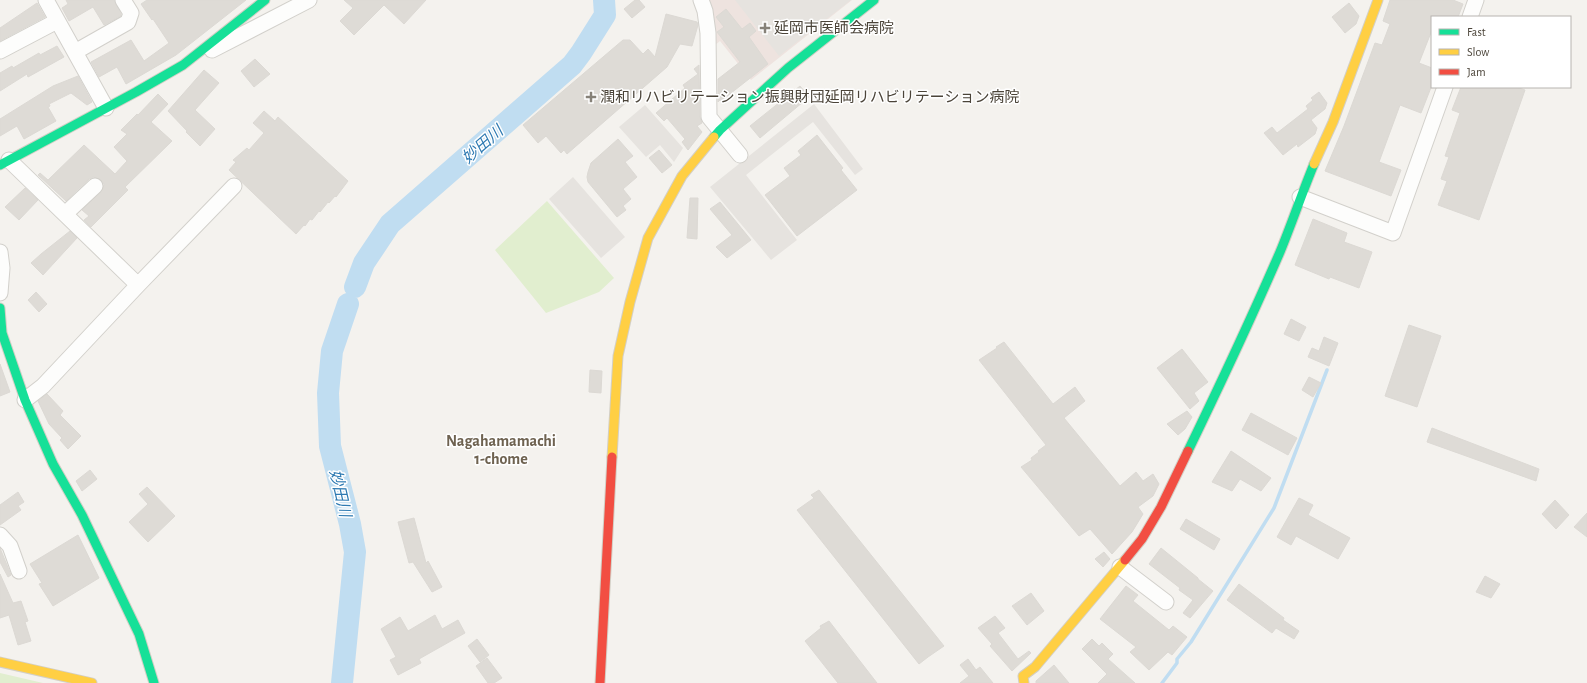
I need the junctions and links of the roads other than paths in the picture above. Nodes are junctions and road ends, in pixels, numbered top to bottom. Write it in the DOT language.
graph roads {
  1 [pos="46,0"];
  2 [pos="123,0"];
  3 [pos="265,0"];
  4 [pos="309,0"];
  5 [pos="701,0"];
  6 [pos="874,0"];
  7 [pos="1378,0"];
  8 [pos="1476,0"];
  9 [pos="284,6"];
  10 [pos="1470,16"];
  11 [pos="57,21"];
  12 [pos="0,51"];
  13 [pos="75,52"];
  14 [pos="183,65"];
  15 [pos="1445,88"];
  16 [pos="106,108"];
  17 [pos="720,130"];
  18 [pos="740,155"];
  19 [pos="5,162"];
  20 [pos="95,186"];
  21 [pos="234,186"];
  22 [pos="1300,197"];
  23 [pos="65,214"];
  24 [pos="0,252"];
  25 [pos="138,285"];
  26 [pos="0,293"];
  27 [pos="0,308"];
  28 [pos="25,400"];
  29 [pos="0,535"];
  30 [pos="1120,567"];
  31 [pos="19,572"];
  32 [pos="1166,602"];
  33 [pos="0,662"];
  34 [pos="92,683"];
  35 [pos="154,683"];
  36 [pos="600,683"];
  37 [pos="1024,683"];
  1 -- 11 [label="street"];
  2 -- 13 [label="street"];
  3 -- 14 [label="street"];
  4 -- 9 [label="street"];
  5 -- 17 [label="street"];
  6 -- 17 [label="street"];
  7 -- 22 [label="street"];
  8 -- 10 [label="street"];
  9 -- 14 [label="street"];
  11 -- 12 [label="street"];
  11 -- 13 [label="street"];
  13 -- 16 [label="street"];
  14 -- 16 [label="street"];
  15 -- 22 [label="street"];
  16 -- 19 [label="street"];
  17 -- 18 [label="street"];
  17 -- 36 [label="street"];
  19 -- 23 [label="street"];
  20 -- 23 [label="street"];
  21 -- 25 [label="street"];
  22 -- 30 [label="street"];
  23 -- 25 [label="street"];
  24 -- 26 [label="street"];
  25 -- 28 [label="street"];
  27 -- 28 [label="street"];
  28 -- 35 [label="street"];
  29 -- 31 [label="street"];
  30 -- 32 [label="street"];
  30 -- 37 [label="street"];
  33 -- 34 [label="street"];
}
